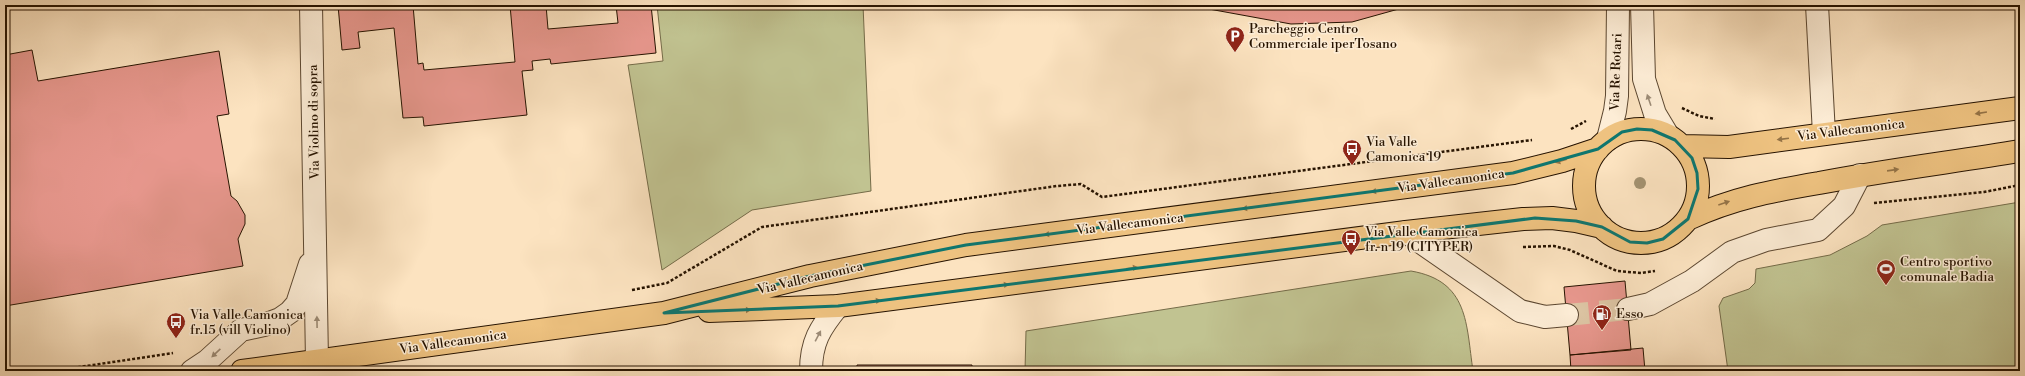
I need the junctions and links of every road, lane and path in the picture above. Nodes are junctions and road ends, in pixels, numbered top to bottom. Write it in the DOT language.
graph roads {
  1 [pos="311,5"];
  2 [pos="1618,5"];
  3 [pos="1642,5"];
  4 [pos="1818,5"];
  5 [pos="2020,108"];
  6 [pos="1586,120"];
  7 [pos="1565,132"];
  8 [pos="1824,134"];
  9 [pos="1538,139"];
  10 [pos="1674,140"];
  11 [pos="1603,144"];
  12 [pos="2020,151"];
  13 [pos="1860,175"];
  14 [pos="2020,185"];
  15 [pos="1844,206"];
  16 [pos="1688,219"];
  17 [pos="1602,227"];
  18 [pos="1406,232"];
  19 [pos="316,239"];
  20 [pos="630,292"];
  21 [pos="838,306"];
  22 [pos="1628,309"];
  23 [pos="664,313"];
  24 [pos="1567,314"];
  25 [pos="177,352"];
  26 [pos="318,360"];
  27 [pos="53,371"];
  28 [pos="192,371"];
  29 [pos="242,371"];
  30 [pos="811,371"];
  1 -- 19 [label="street, Via Violino di sopra"];
  2 -- 11 [label="street, Via Re Rotari"];
  10 -- 3 [label="street, Via Re Rotari, one-way"];
  4 -- 8 [label="street"];
  5 -- 8 [label="main road, Via Vallecamonica, one-way"];
  6 -- 7 [label="path"];
  8 -- 10 [label="main road, Via Vallecamonica, one-way"];
  9 -- 20 [label="path"];
  10 -- 11 [label="main road"];
  10 -- 16 [label="main road"];
  11 -- 17 [label="main road"];
  11 -- 23 [label="main road, Via Vallecamonica, one-way"];
  13 -- 12 [label="main road, one-way"];
  13 -- 15 [label="street"];
  16 -- 13 [label="main road, one-way"];
  14 -- 15 [label="path"];
  15 -- 22 [label="street"];
  16 -- 17 [label="main road"];
  17 -- 18 [label="main road, Via Vallecamonica"];
  21 -- 18 [label="main road, Via Vallecamonica, one-way"];
  18 -- 24 [label="street"];
  26 -- 19 [label="street, Via Violino di sopra, one-way"];
  19 -- 28 [label="street, Via Violino di sopra, one-way"];
  23 -- 21 [label="main road, Via Vallecamonica, one-way"];
  30 -- 21 [label="street, one-way"];
  23 -- 26 [label="main road, Via Vallecamonica"];
  25 -- 27 [label="path"];
  26 -- 29 [label="main road, Via Vallecamonica"];
}
